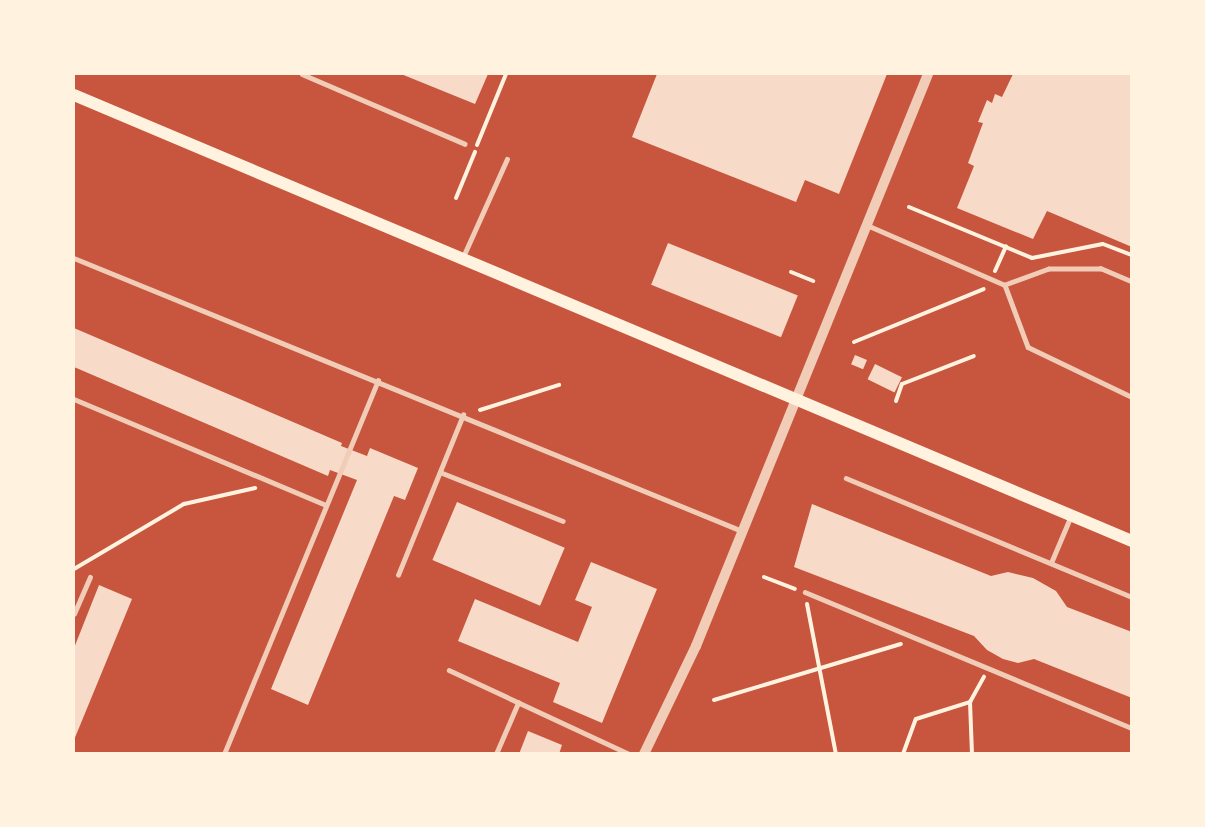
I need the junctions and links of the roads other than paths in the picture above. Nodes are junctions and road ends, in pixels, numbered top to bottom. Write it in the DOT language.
graph roads {
  1 [pos="302,74"];
  2 [pos="928,74"];
  3 [pos="74,95"];
  4 [pos="465,144"];
  5 [pos="507,159"];
  6 [pos="866,225"];
  7 [pos="74,258"];
  8 [pos="462,261"];
  9 [pos="1131,282"];
  10 [pos="1005,285"];
  11 [pos="378,380"];
  12 [pos="1131,397"];
  13 [pos="74,399"];
  14 [pos="794,401"];
  15 [pos="463,415"];
  16 [pos="440,472"];
  17 [pos="846,478"];
  18 [pos="326,505"];
  19 [pos="1070,518"];
  20 [pos="563,521"];
  21 [pos="740,530"];
  22 [pos="1131,541"];
  23 [pos="1051,563"];
  24 [pos="398,575"];
  25 [pos="90,577"];
  26 [pos="805,592"];
  27 [pos="1131,597"];
  28 [pos="74,614"];
  29 [pos="449,670"];
  30 [pos="518,703"];
  31 [pos="1131,728"];
  32 [pos="224,753"];
  33 [pos="496,753"];
  34 [pos="629,753"];
  35 [pos="644,753"];
  1 -- 4 [label="lane"];
  2 -- 6 [label="street"];
  3 -- 8 [label="main road"];
  5 -- 8 [label="lane"];
  6 -- 10 [label="lane"];
  6 -- 14 [label="street"];
  7 -- 11 [label="lane"];
  8 -- 14 [label="main road"];
  9 -- 10 [label="lane"];
  10 -- 12 [label="lane"];
  11 -- 15 [label="lane"];
  11 -- 18 [label="lane"];
  13 -- 18 [label="lane"];
  14 -- 19 [label="main road"];
  14 -- 21 [label="street"];
  15 -- 16 [label="lane"];
  15 -- 21 [label="lane"];
  16 -- 20 [label="lane"];
  16 -- 24 [label="lane"];
  17 -- 23 [label="lane"];
  18 -- 32 [label="lane"];
  19 -- 22 [label="main road"];
  19 -- 23 [label="lane"];
  21 -- 35 [label="street"];
  23 -- 27 [label="lane"];
  25 -- 28 [label="lane"];
  26 -- 31 [label="lane"];
  29 -- 30 [label="lane"];
  30 -- 33 [label="lane"];
  30 -- 34 [label="lane"];
}
